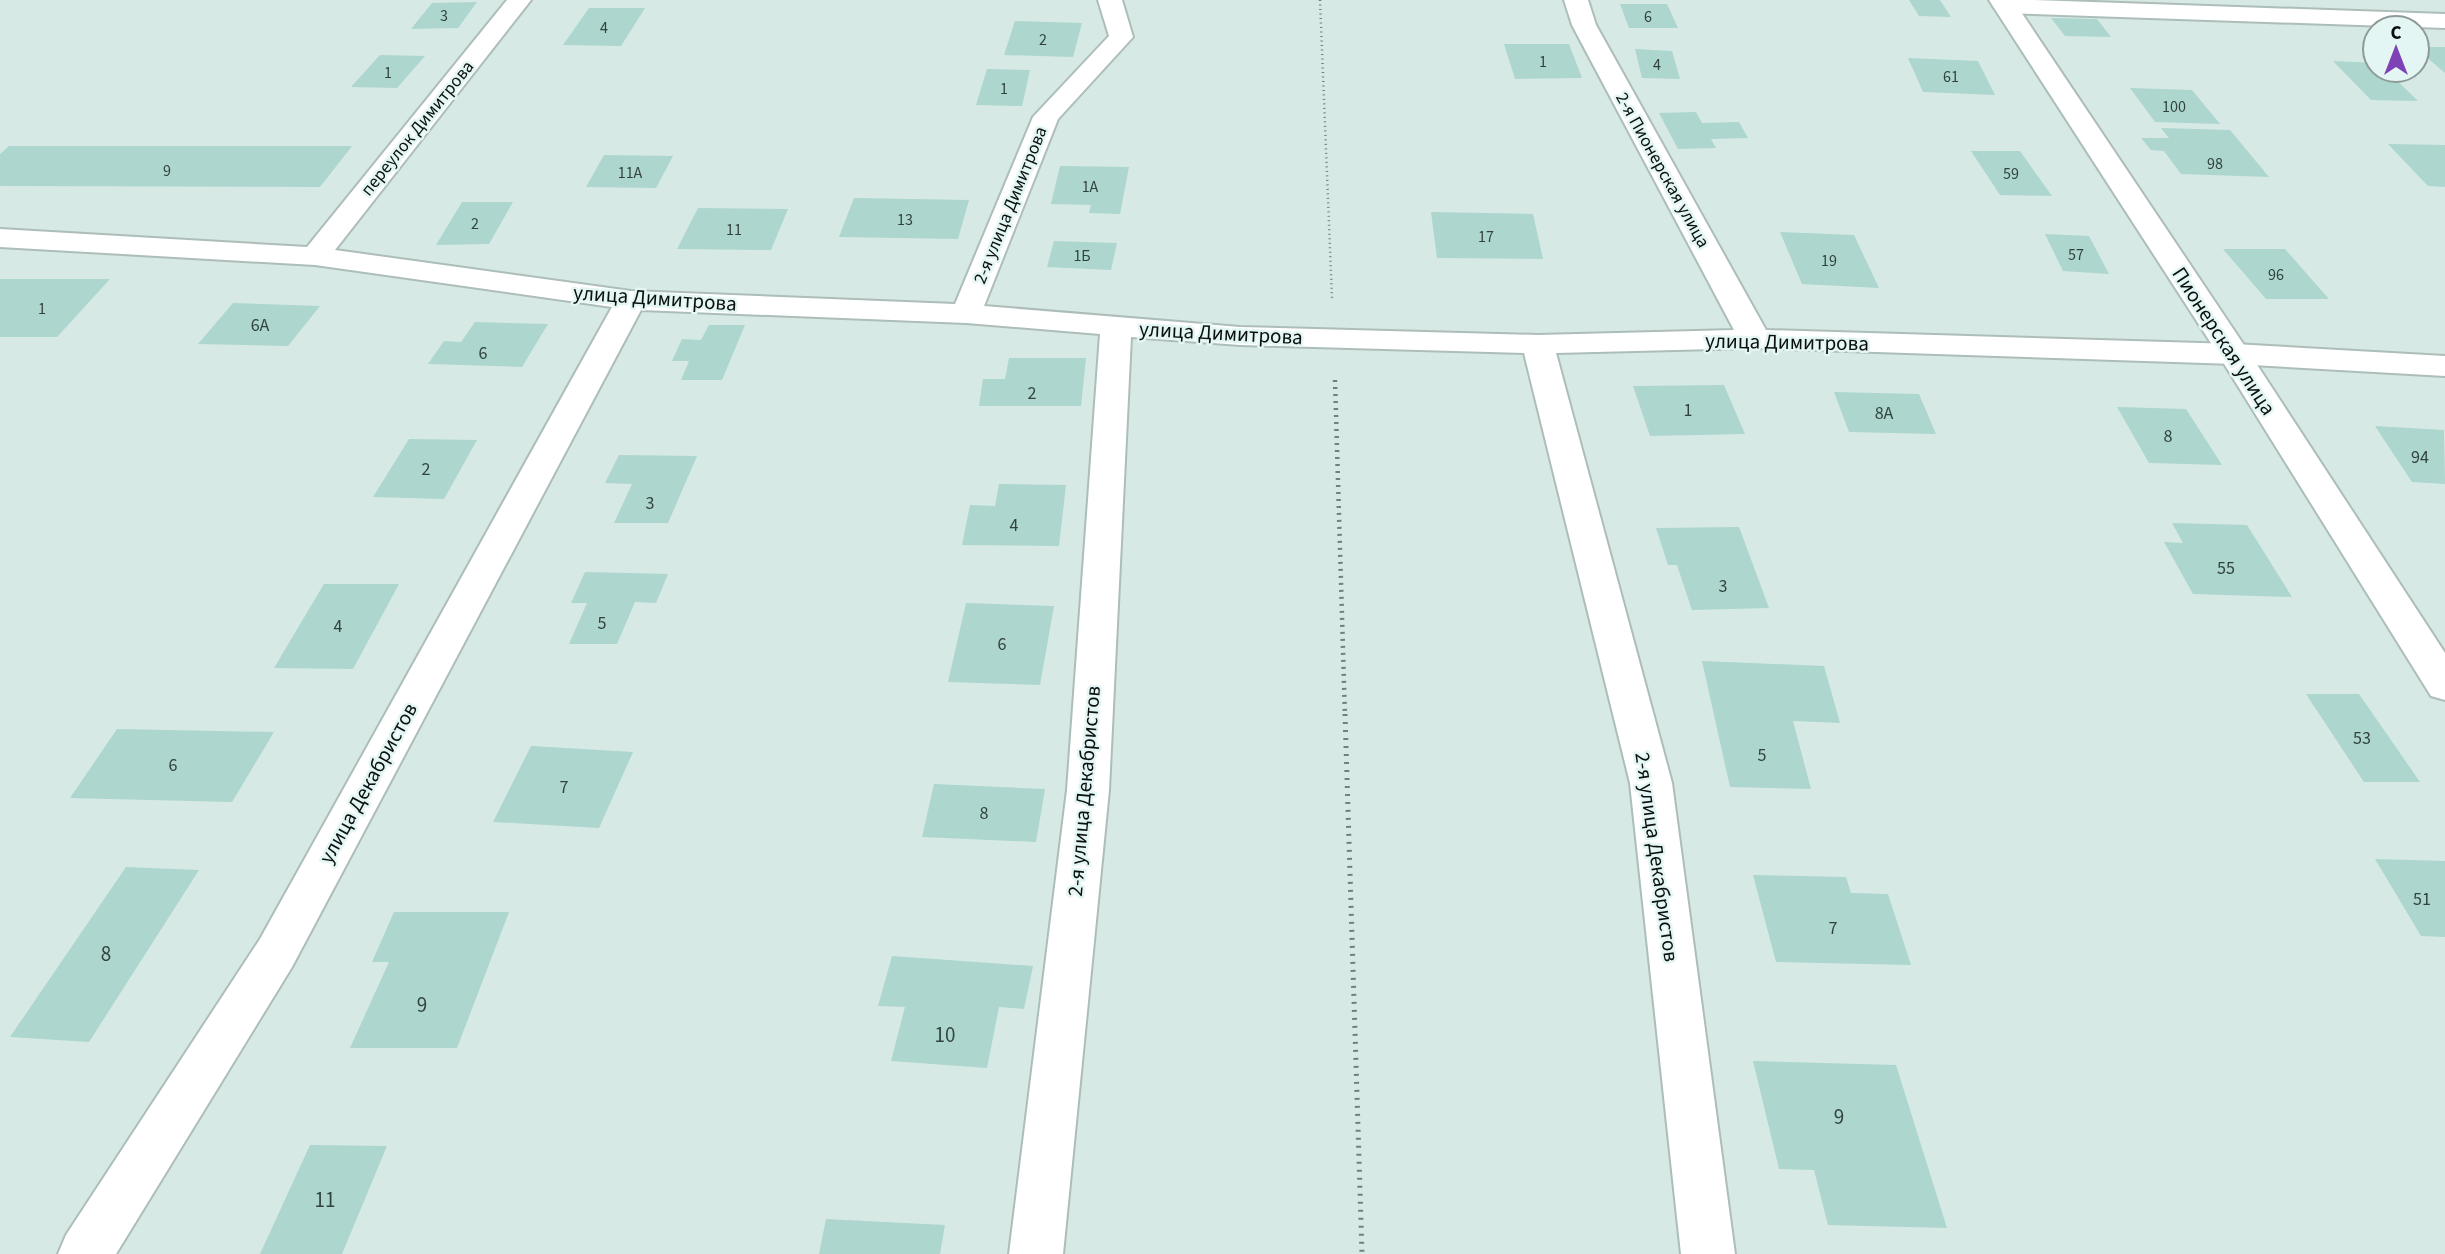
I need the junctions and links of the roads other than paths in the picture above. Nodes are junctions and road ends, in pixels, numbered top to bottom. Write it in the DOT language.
graph roads {
  1 [pos="519,0"];
  2 [pos="1110,0"];
  3 [pos="1576,0"];
  4 [pos="2003,3"];
  5 [pos="2445,21"];
  6 [pos="0,237"];
  7 [pos="315,256"];
  8 [pos="631,300"];
  9 [pos="965,314"];
  10 [pos="1116,326"];
  11 [pos="1755,339"];
  12 [pos="1538,344"];
  13 [pos="2234,354"];
  14 [pos="2445,366"];
  15 [pos="2445,685"];
  16 [pos="85,1254"];
  17 [pos="1036,1254"];
  18 [pos="1708,1254"];
  1 -- 7 [label="street, переулок Димитрова"];
  2 -- 9 [label="street, 2-я улица Димитрова"];
  3 -- 11 [label="street, 2-я Пионерская улица"];
  4 -- 5 [label="street"];
  4 -- 13 [label="street, Пионерская улица"];
  6 -- 7 [label="street, улица Димитрова"];
  7 -- 8 [label="street, улица Димитрова"];
  8 -- 9 [label="street, улица Димитрова"];
  8 -- 16 [label="street, улица Декабристов"];
  9 -- 10 [label="street, улица Димитрова"];
  10 -- 12 [label="street, улица Димитрова"];
  10 -- 17 [label="street, 2-я улица Декабристов"];
  11 -- 12 [label="street, улица Димитрова"];
  11 -- 13 [label="street, улица Димитрова"];
  12 -- 18 [label="street, 2-я улица Декабристов"];
  13 -- 14 [label="street, улица Димитрова"];
  13 -- 15 [label="street, Пионерская улица"];
}
